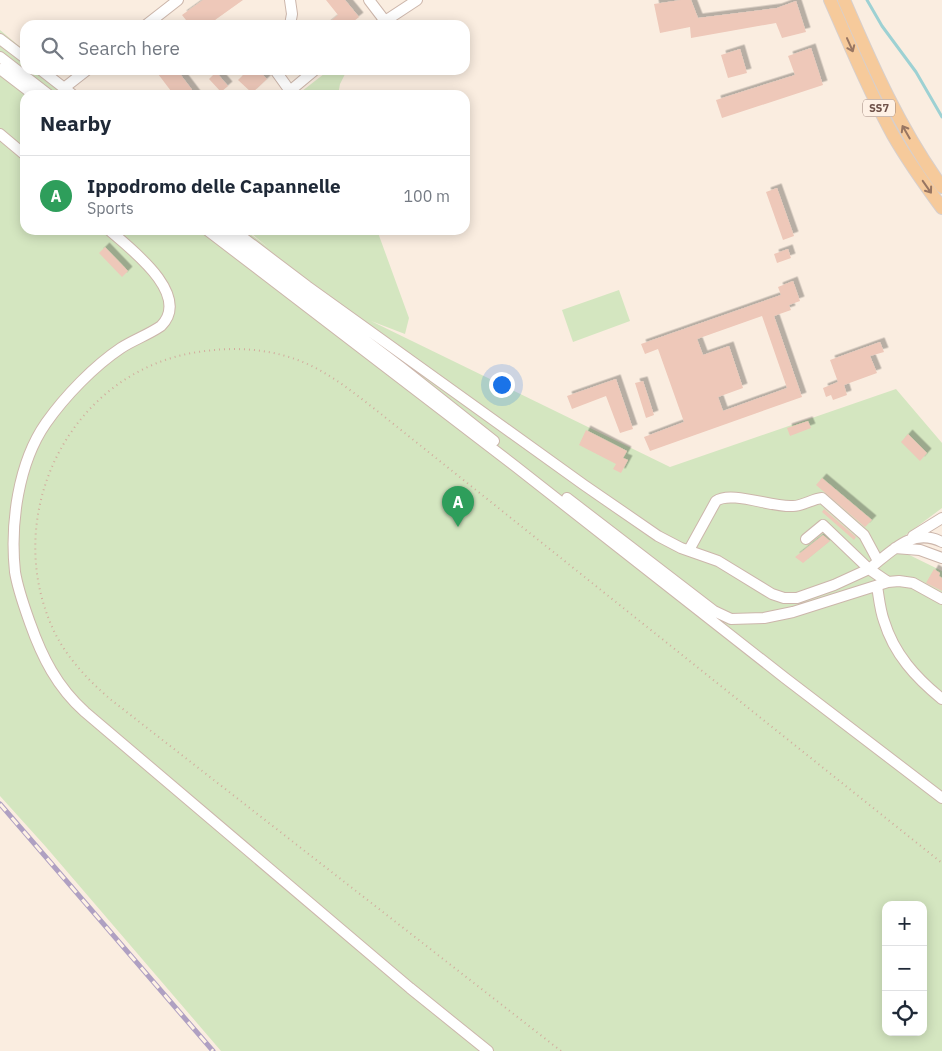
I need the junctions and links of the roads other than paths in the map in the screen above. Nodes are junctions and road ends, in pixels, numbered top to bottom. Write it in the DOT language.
graph roads {
  1 [pos="178,0"];
  2 [pos="290,0"];
  3 [pos="369,0"];
  4 [pos="417,0"];
  5 [pos="830,0"];
  6 [pos="844,0"];
  7 [pos="152,20"];
  8 [pos="291,20"];
  9 [pos="380,20"];
  10 [pos="387,20"];
  11 [pos="0,40"];
  12 [pos="20,54"];
  13 [pos="0,57"];
  14 [pos="0,68"];
  15 [pos="20,73"];
  16 [pos="23,75"];
  17 [pos="47,75"];
  18 [pos="81,75"];
  19 [pos="278,75"];
  20 [pos="309,75"];
  21 [pos="64,88"];
  22 [pos="28,90"];
  23 [pos="43,90"];
  24 [pos="67,90"];
  25 [pos="286,90"];
  26 [pos="292,90"];
  27 [pos="0,134"];
  28 [pos="20,151"];
  29 [pos="942,187"];
  30 [pos="942,208"];
  31 [pos="114,235"];
  32 [pos="214,235"];
  33 [pos="227,235"];
  34 [pos="240,235"];
  35 [pos="942,518"];
  36 [pos="942,522"];
  37 [pos="806,539"];
  38 [pos="938,539"];
  39 [pos="907,540"];
  40 [pos="895,548"];
  41 [pos="689,550"];
  42 [pos="942,558"];
  43 [pos="878,561"];
  44 [pos="869,569"];
  45 [pos="888,582"];
  46 [pos="877,586"];
  47 [pos="942,599"];
  48 [pos="942,699"];
  49 [pos="942,798"];
  50 [pos="488,1051"];
  1 -- 7 [label="lane"];
  2 -- 8 [label="lane"];
  3 -- 9 [label="lane"];
  4 -- 10 [label="lane"];
  5 -- 30 [label="main road, SS7, one-way"];
  29 -- 6 [label="main road, SS7, one-way"];
  11 -- 12 [label="lane"];
  13 -- 15 [label="lane"];
  14 -- 22 [label="lane"];
  16 -- 23 [label="lane"];
  17 -- 21 [label="lane"];
  18 -- 21 [label="lane"];
  19 -- 25 [label="lane"];
  20 -- 26 [label="lane"];
  21 -- 24 [label="lane"];
  27 -- 28 [label="lane"];
  31 -- 50 [label="lane"];
  32 -- 49 [label="lane"];
  33 -- 46 [label="lane"];
  34 -- 41 [label="lane"];
  35 -- 39 [label="lane"];
  36 -- 38 [label="lane"];
  37 -- 44 [label="lane"];
  38 -- 39 [label="lane"];
  38 -- 42 [label="lane"];
  39 -- 40 [label="lane"];
  40 -- 42 [label="lane"];
  40 -- 43 [label="lane"];
  41 -- 43 [label="lane"];
  41 -- 44 [label="lane"];
  43 -- 44 [label="lane"];
  44 -- 45 [label="lane"];
  45 -- 46 [label="lane"];
  45 -- 47 [label="lane"];
  46 -- 48 [label="lane"];
}
